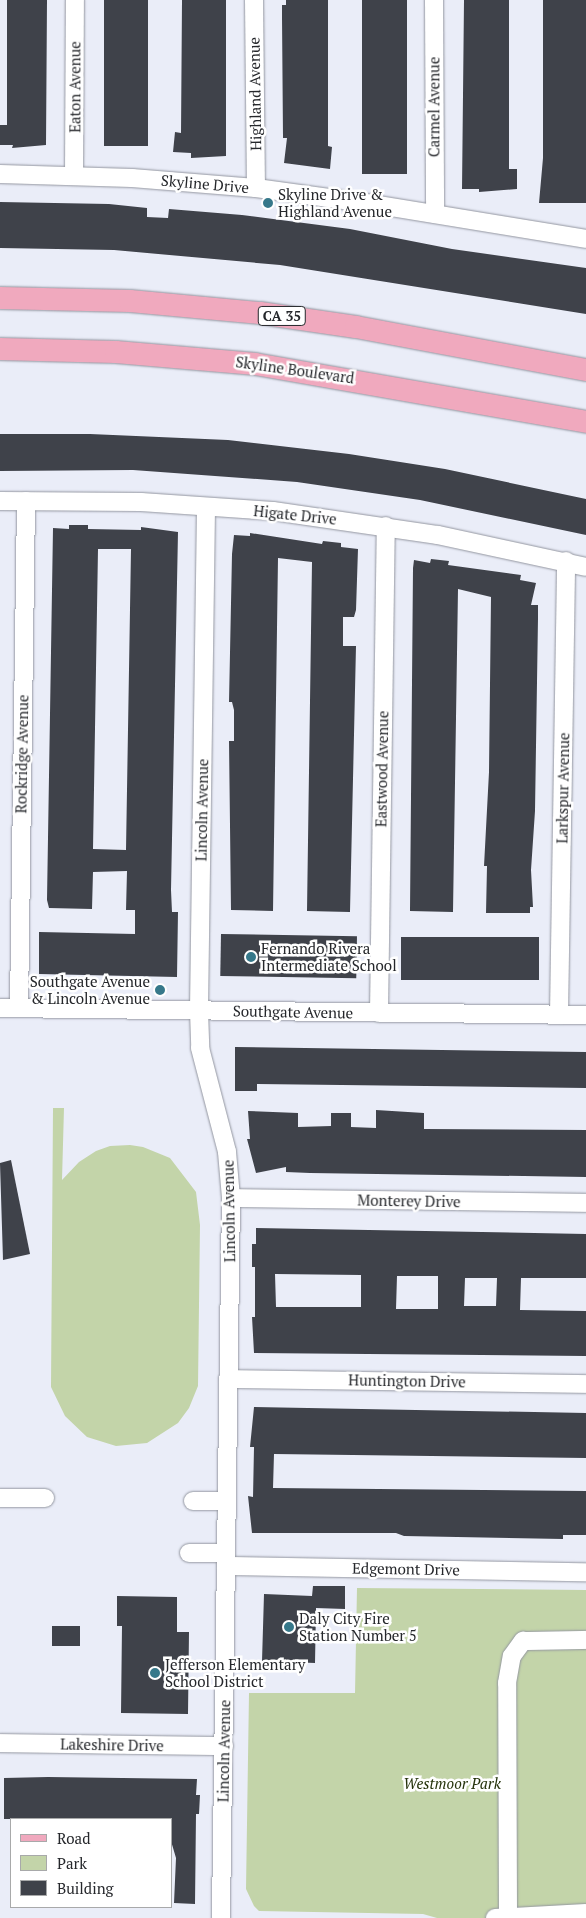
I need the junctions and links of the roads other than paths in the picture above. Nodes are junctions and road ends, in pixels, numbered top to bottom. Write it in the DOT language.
graph roads {
  1 [pos="75,0"];
  2 [pos="254,0"];
  3 [pos="434,0"];
  4 [pos="0,174"];
  5 [pos="74,175"];
  6 [pos="256,188"];
  7 [pos="435,214"];
  8 [pos="586,239"];
  9 [pos="0,298"];
  10 [pos="0,349"];
  11 [pos="586,370"];
  12 [pos="586,422"];
  13 [pos="0,501"];
  14 [pos="26,501"];
  15 [pos="206,508"];
  16 [pos="386,526"];
  17 [pos="566,561"];
  18 [pos="586,567"];
  19 [pos="0,1008"];
  20 [pos="18,1008"];
  21 [pos="199,1011"];
  22 [pos="379,1013"];
  23 [pos="559,1015"];
  24 [pos="586,1015"];
  25 [pos="231,1198"];
  26 [pos="586,1203"];
  27 [pos="228,1379"];
  28 [pos="586,1384"];
  29 [pos="4,1496"];
  30 [pos="45,1498"];
  31 [pos="193,1501"];
  32 [pos="227,1501"];
  33 [pos="189,1553"];
  34 [pos="226,1560"];
  35 [pos="586,1572"];
  36 [pos="586,1640"];
  37 [pos="0,1743"];
  38 [pos="224,1746"];
  39 [pos="586,1913"];
  40 [pos="502,1917"];
  41 [pos="221,1918"];
  1 -- 5 [label="street, Eaton Avenue"];
  2 -- 6 [label="street, Highland Avenue"];
  3 -- 7 [label="street, Carmel Avenue"];
  4 -- 5 [label="street, Skyline Drive"];
  5 -- 6 [label="street, Skyline Drive"];
  6 -- 7 [label="street, Skyline Drive"];
  7 -- 8 [label="street, Skyline Drive"];
  9 -- 11 [label="main road, CA 35"];
  10 -- 12 [label="main road, Skyline Boulevard"];
  13 -- 14 [label="street, Higate Drive"];
  14 -- 15 [label="street, Higate Drive"];
  14 -- 20 [label="street, Rockridge Avenue"];
  15 -- 16 [label="street, Higate Drive"];
  15 -- 21 [label="street, Lincoln Avenue"];
  16 -- 17 [label="street, Higate Drive"];
  16 -- 22 [label="street, Eastwood Avenue"];
  17 -- 18 [label="street, Higate Drive"];
  17 -- 23 [label="street, Larkspur Avenue"];
  19 -- 20 [label="street, Southgate Avenue"];
  20 -- 21 [label="street, Southgate Avenue"];
  21 -- 22 [label="street, Southgate Avenue"];
  21 -- 25 [label="street, Lincoln Avenue"];
  22 -- 23 [label="street, Southgate Avenue"];
  23 -- 24 [label="street, Southgate Avenue"];
  25 -- 26 [label="street, Monterey Drive"];
  25 -- 27 [label="street, Lincoln Avenue"];
  27 -- 28 [label="street, Huntington Drive"];
  27 -- 32 [label="street, Lincoln Avenue"];
  29 -- 30 [label="street"];
  31 -- 32 [label="street"];
  32 -- 34 [label="street, Lincoln Avenue"];
  33 -- 34 [label="street, Edgemont Drive"];
  34 -- 35 [label="street, Edgemont Drive"];
  34 -- 38 [label="street, Lincoln Avenue"];
  36 -- 40 [label="street"];
  37 -- 38 [label="street, Lakeshire Drive"];
  38 -- 41 [label="street, Lincoln Avenue"];
  39 -- 40 [label="street"];
}
